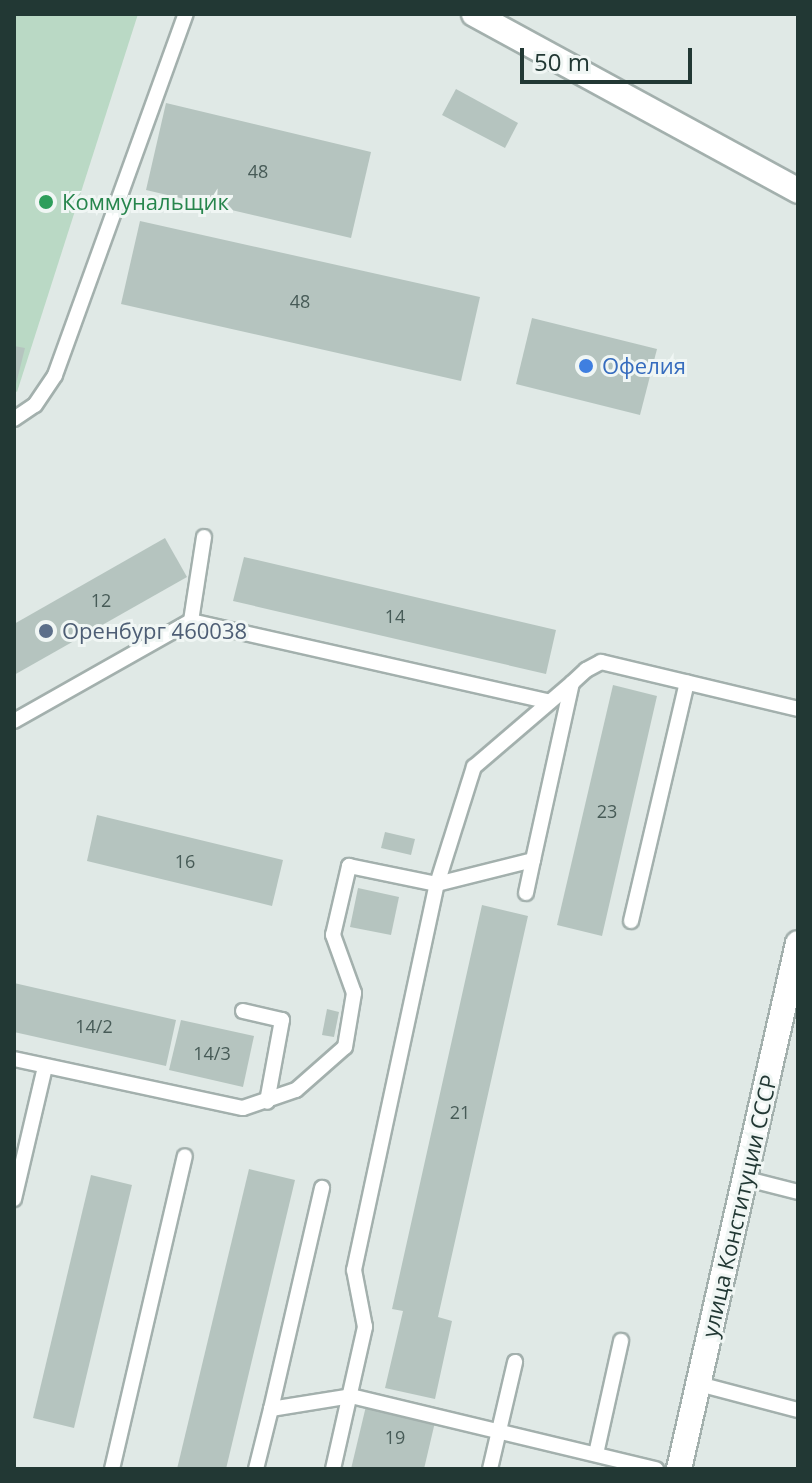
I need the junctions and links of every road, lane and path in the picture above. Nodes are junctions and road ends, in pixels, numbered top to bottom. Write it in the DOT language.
graph roads {
  1 [pos="186,14"];
  2 [pos="474,14"];
  3 [pos="798,191"];
  4 [pos="14,419"];
  5 [pos="204,537"];
  6 [pos="191,621"];
  7 [pos="687,682"];
  8 [pos="572,683"];
  9 [pos="549,702"];
  10 [pos="798,709"];
  11 [pos="14,721"];
  12 [pos="533,860"];
  13 [pos="437,884"];
  14 [pos="526,893"];
  15 [pos="631,921"];
  16 [pos="798,943"];
  17 [pos="243,1011"];
  18 [pos="14,1059"];
  19 [pos="45,1067"];
  20 [pos="267,1102"];
  21 [pos="185,1156"];
  22 [pos="747,1179"];
  23 [pos="322,1188"];
  24 [pos="798,1192"];
  25 [pos="14,1199"];
  26 [pos="621,1341"];
  27 [pos="515,1362"];
  28 [pos="699,1384"];
  29 [pos="351,1396"];
  30 [pos="271,1409"];
  31 [pos="798,1410"];
  32 [pos="500,1430"];
  33 [pos="596,1454"];
  34 [pos="112,1469"];
  35 [pos="256,1469"];
  36 [pos="333,1469"];
  37 [pos="490,1469"];
  38 [pos="656,1469"];
  39 [pos="679,1469"];
  1 -- 4 [label="lane"];
  2 -- 3 [label="street"];
  5 -- 6 [label="lane"];
  6 -- 9 [label="lane"];
  6 -- 11 [label="lane"];
  7 -- 8 [label="lane"];
  7 -- 10 [label="lane"];
  7 -- 15 [label="lane"];
  8 -- 9 [label="lane"];
  8 -- 12 [label="lane"];
  9 -- 13 [label="lane"];
  12 -- 13 [label="lane"];
  12 -- 14 [label="lane"];
  13 -- 20 [label="lane"];
  13 -- 29 [label="lane"];
  16 -- 22 [label="street, улица Конституции СССР"];
  17 -- 20 [label="lane"];
  18 -- 19 [label="lane"];
  19 -- 20 [label="lane"];
  19 -- 25 [label="lane"];
  21 -- 34 [label="lane"];
  22 -- 24 [label="lane"];
  22 -- 28 [label="street, улица Конституции СССР"];
  23 -- 30 [label="lane"];
  26 -- 33 [label="lane"];
  27 -- 32 [label="lane"];
  28 -- 31 [label="lane"];
  28 -- 39 [label="street, улица Конституции СССР"];
  29 -- 30 [label="lane"];
  29 -- 32 [label="lane"];
  29 -- 36 [label="lane"];
  30 -- 35 [label="lane"];
  32 -- 33 [label="lane"];
  32 -- 37 [label="lane"];
  33 -- 38 [label="lane"];
}
